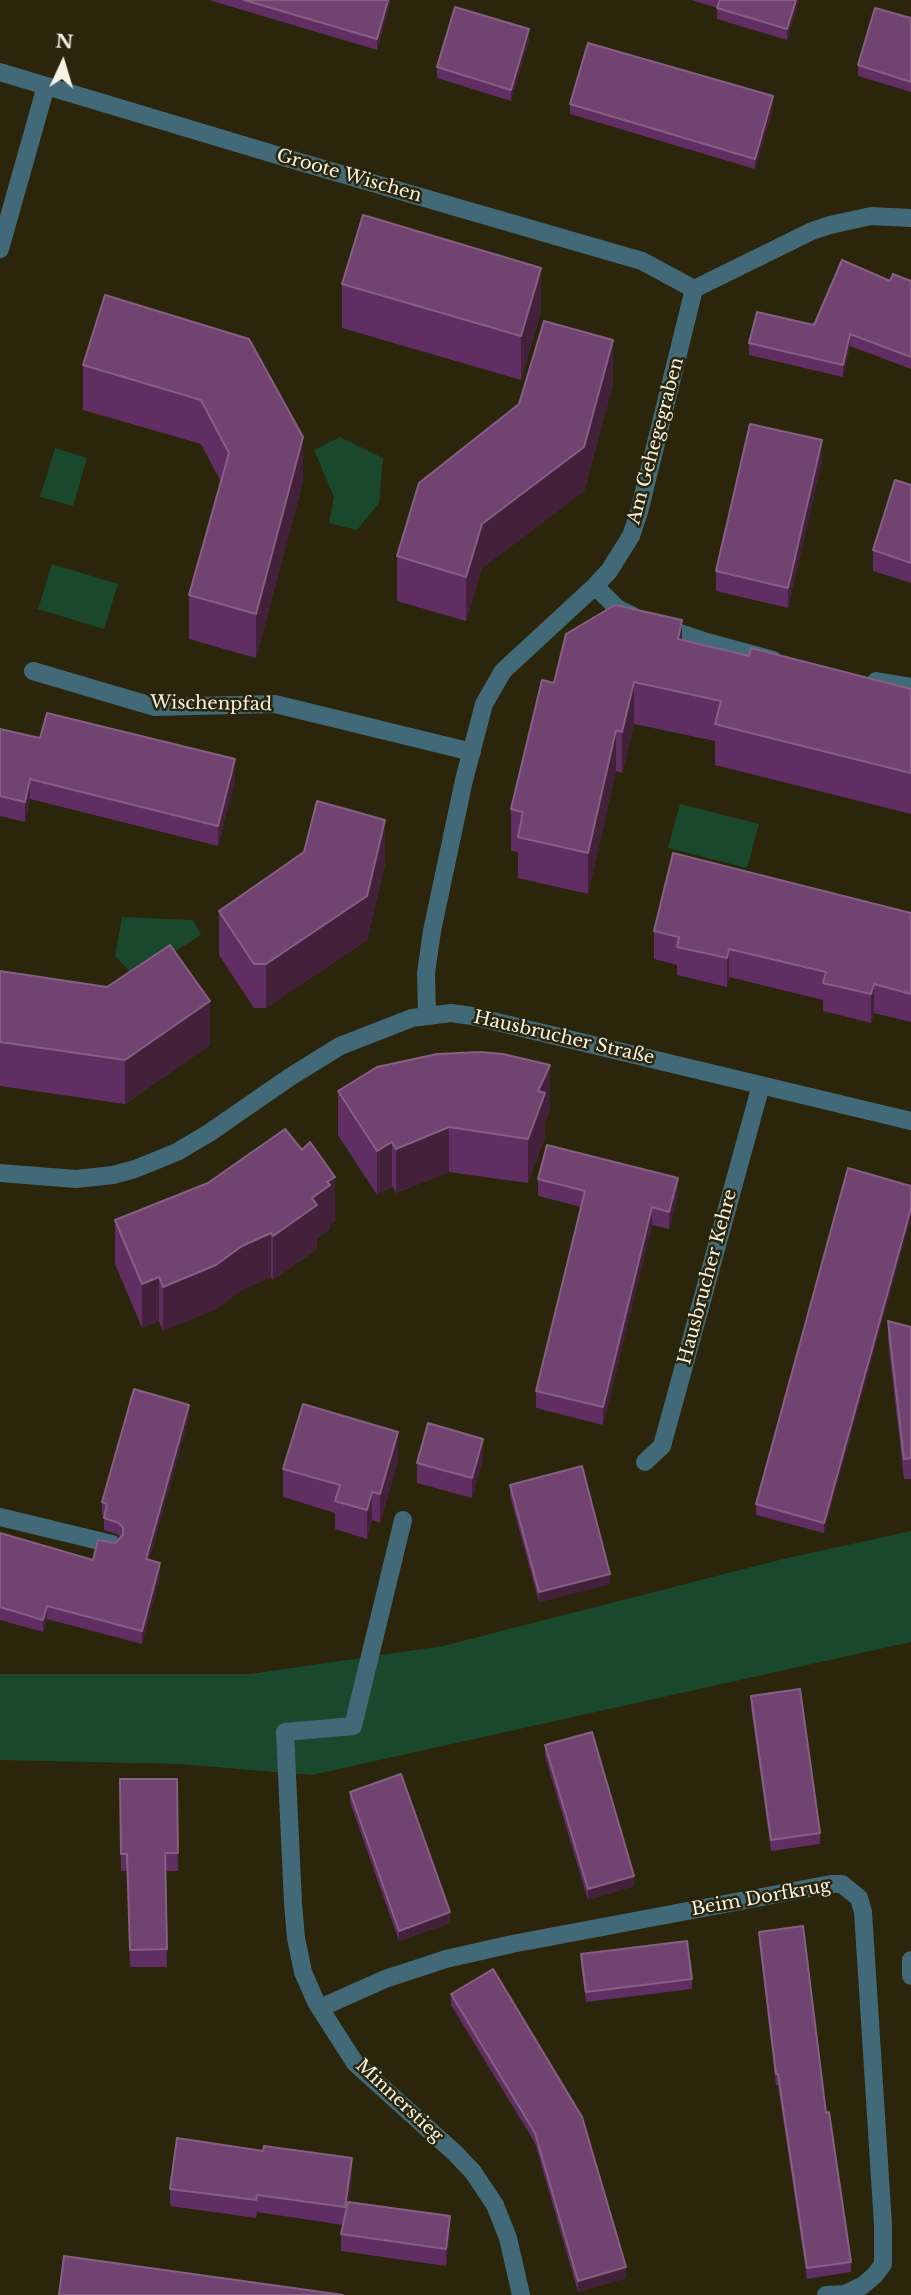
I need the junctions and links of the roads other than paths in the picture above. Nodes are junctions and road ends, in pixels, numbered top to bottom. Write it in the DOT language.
graph roads {
  1 [pos="0,72"];
  2 [pos="46,86"];
  3 [pos="911,218"];
  4 [pos="0,249"];
  5 [pos="694,289"];
  6 [pos="595,586"];
  7 [pos="785,663"];
  8 [pos="33,671"];
  9 [pos="861,679"];
  10 [pos="911,687"];
  11 [pos="472,752"];
  12 [pos="427,1015"];
  13 [pos="761,1085"];
  14 [pos="911,1121"];
  15 [pos="0,1173"];
  16 [pos="645,1462"];
  17 [pos="0,1517"];
  18 [pos="403,1520"];
  19 [pos="111,1544"];
  20 [pos="911,1960"];
  21 [pos="911,1976"];
  22 [pos="320,2008"];
  23 [pos="521,2295"];
  24 [pos="826,2295"];
  1 -- 2 [label="street, Groote Wischen"];
  2 -- 4 [label="street"];
  2 -- 5 [label="street, Groote Wischen"];
  3 -- 5 [label="street"];
  5 -- 6 [label="street, Am Gehegegraben"];
  6 -- 7 [label="street"];
  6 -- 11 [label="street, Am Gehegegraben"];
  8 -- 11 [label="street, Wischenpfad"];
  9 -- 10 [label="street"];
  11 -- 12 [label="street, Am Gehegegraben"];
  12 -- 13 [label="street, Hausbrucher Straße"];
  12 -- 15 [label="street, Hausbrucher Straße"];
  13 -- 14 [label="street, Hausbrucher Straße"];
  13 -- 16 [label="street, Hausbrucher Kehre"];
  17 -- 19 [label="street"];
  18 -- 22 [label="street, Minnerstieg"];
  20 -- 21 [label="street"];
  22 -- 23 [label="street, Minnerstieg"];
  22 -- 24 [label="street, Beim Dorfkrug"];
}
